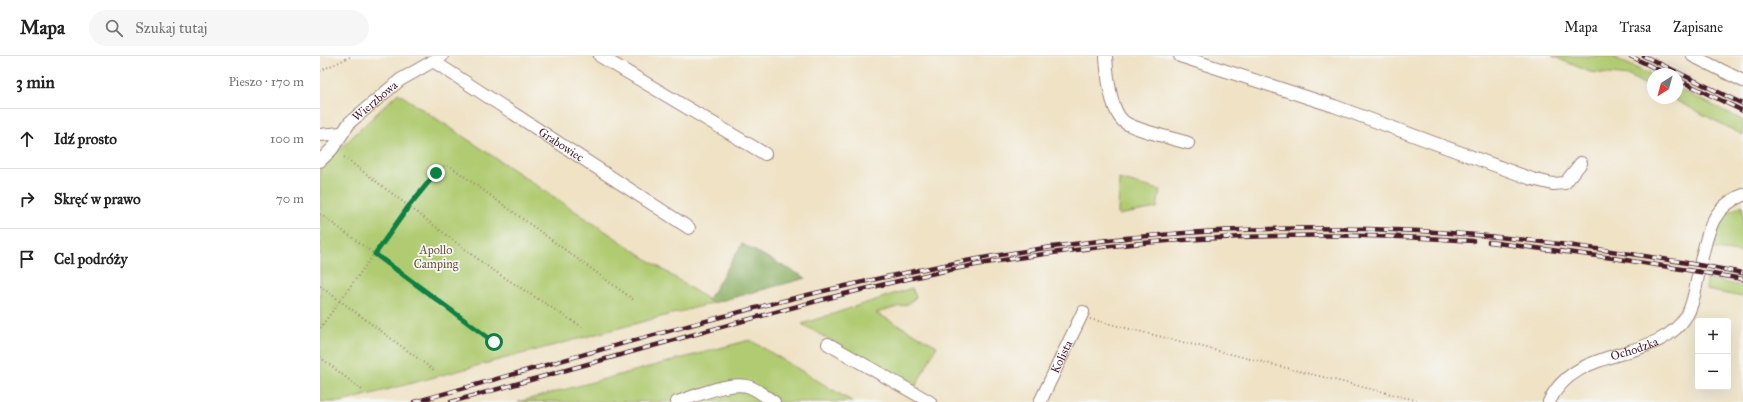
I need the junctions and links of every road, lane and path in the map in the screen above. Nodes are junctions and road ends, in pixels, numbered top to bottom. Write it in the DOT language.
graph roads {
  1 [pos="352,56"];
  2 [pos="600,56"];
  3 [pos="1106,56"];
  4 [pos="1180,56"];
  5 [pos="1693,56"];
  6 [pos="438,59"];
  7 [pos="320,71"];
  8 [pos="1743,82"];
  9 [pos="342,133"];
  10 [pos="320,135"];
  11 [pos="1188,143"];
  12 [pos="765,154"];
  13 [pos="344,157"];
  14 [pos="320,161"];
  15 [pos="1581,163"];
  16 [pos="1743,195"];
  17 [pos="409,206"];
  18 [pos="320,214"];
  19 [pos="689,228"];
  20 [pos="375,254"];
  21 [pos="1701,261"];
  22 [pos="1698,276"];
  23 [pos="320,286"];
  24 [pos="634,300"];
  25 [pos="341,301"];
  26 [pos="1082,314"];
  27 [pos="582,327"];
  28 [pos="320,328"];
  29 [pos="494,342"];
  30 [pos="828,344"];
  31 [pos="320,357"];
  32 [pos="435,371"];
  33 [pos="362,390"];
  34 [pos="677,402"];
  35 [pos="774,402"];
  36 [pos="930,402"];
  37 [pos="1040,402"];
  38 [pos="1423,402"];
  39 [pos="1549,402"];
  1 -- 7 [label="path"];
  2 -- 12 [label="street"];
  3 -- 11 [label="street"];
  4 -- 15 [label="street"];
  5 -- 8 [label="street"];
  6 -- 9 [label="street, Wierzbowa"];
  6 -- 19 [label="street, Grabowiec"];
  9 -- 10 [label="street"];
  9 -- 14 [label="street, Wierzbowa"];
  13 -- 17 [label="path"];
  16 -- 21 [label="street"];
  17 -- 20 [label="path"];
  17 -- 24 [label="path"];
  17 -- 27 [label="path"];
  18 -- 20 [label="path"];
  20 -- 25 [label="path"];
  20 -- 29 [label="path"];
  22 -- 39 [label="street, Ochodzka"];
  23 -- 25 [label="path"];
  25 -- 28 [label="path"];
  25 -- 32 [label="path"];
  26 -- 37 [label="street, Kolista"];
  26 -- 38 [label="path"];
  30 -- 36 [label="street"];
  31 -- 33 [label="path"];
  34 -- 35 [label="street"];
}
